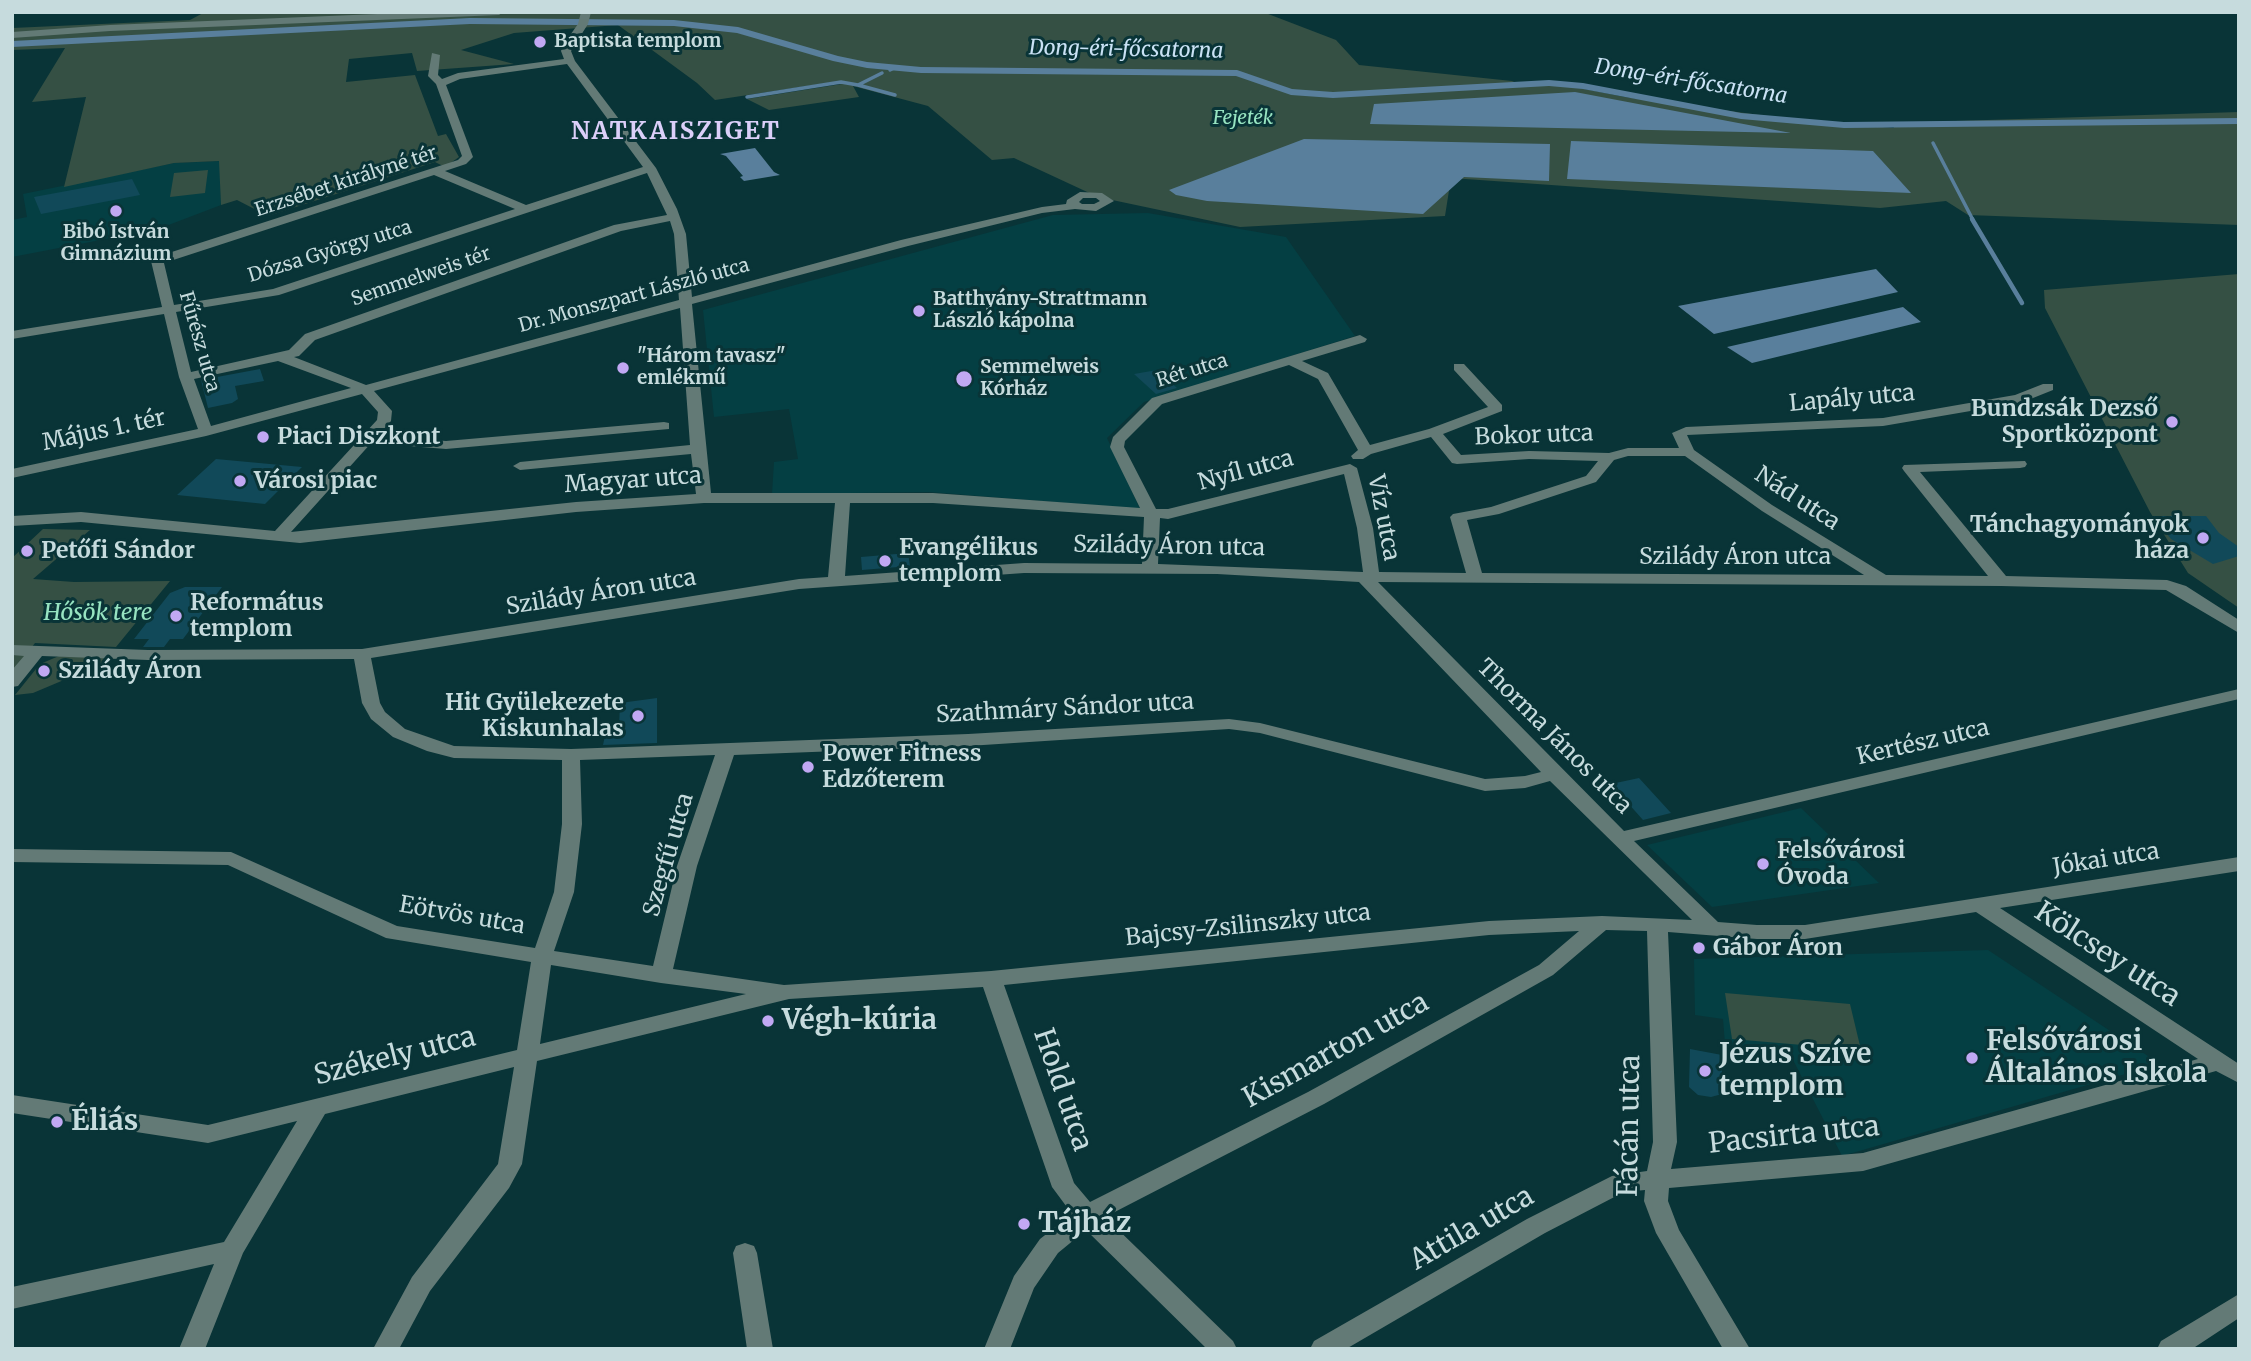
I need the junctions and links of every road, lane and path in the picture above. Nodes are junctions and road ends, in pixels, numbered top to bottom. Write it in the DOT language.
graph roads {
  1 [pos="499,12"];
  2 [pos="444,13"];
  3 [pos="584,18"];
  4 [pos="12,36"];
  5 [pos="435,55"];
  6 [pos="570,61"];
  7 [pos="441,83"];
  8 [pos="650,168"];
  9 [pos="437,172"];
  10 [pos="1075,206"];
  11 [pos="527,210"];
  12 [pos="674,217"];
  13 [pos="157,261"];
  14 [pos="686,302"];
  15 [pos="170,310"];
  16 [pos="12,335"];
  17 [pos="1360,339"];
  18 [pos="281,357"];
  19 [pos="1291,361"];
  20 [pos="1459,367"];
  21 [pos="186,377"];
  22 [pos="2048,387"];
  23 [pos="365,389"];
  24 [pos="664,426"];
  25 [pos="206,432"];
  26 [pos="1434,432"];
  27 [pos="561,435"];
  28 [pos="396,441"];
  29 [pos="698,449"];
  30 [pos="1366,450"];
  31 [pos="1688,452"];
  32 [pos="1609,457"];
  33 [pos="555,462"];
  34 [pos="2020,464"];
  35 [pos="520,466"];
  36 [pos="1350,468"];
  37 [pos="12,474"];
  38 [pos="843,497"];
  39 [pos="704,498"];
  40 [pos="1152,515"];
  41 [pos="12,521"];
  42 [pos="279,536"];
  43 [pos="1150,568"];
  44 [pos="1368,577"];
  45 [pos="1475,578"];
  46 [pos="836,581"];
  47 [pos="1884,581"];
  48 [pos="2001,581"];
  49 [pos="2239,628"];
  50 [pos="12,650"];
  51 [pos="37,651"];
  52 [pos="362,654"];
  53 [pos="12,682"];
  54 [pos="2239,694"];
  55 [pos="726,749"];
  56 [pos="571,755"];
  57 [pos="1554,774"];
  58 [pos="1619,838"];
  59 [pos="12,855"];
  60 [pos="2239,864"];
  61 [pos="1980,905"];
  62 [pos="1602,923"];
  63 [pos="1657,924"];
  64 [pos="1713,929"];
  65 [pos="542,957"];
  66 [pos="662,975"];
  67 [pos="991,979"];
  68 [pos="789,991"];
  69 [pos="527,1055"];
  70 [pos="2218,1062"];
  71 [pos="2239,1075"];
  72 [pos="12,1104"];
  73 [pos="318,1106"];
  74 [pos="1657,1180"];
  75 [pos="1087,1215"];
  76 [pos="232,1250"];
  77 [pos="745,1253"];
  78 [pos="12,1298"];
  79 [pos="2239,1305"];
  80 [pos="192,1349"];
  81 [pos="386,1349"];
  82 [pos="760,1349"];
  83 [pos="997,1349"];
  84 [pos="1224,1349"];
  85 [pos="1323,1349"];
  86 [pos="1737,1349"];
  87 [pos="2171,1349"];
  1 -- 2 [label="street"];
  2 -- 4 [label="street"];
  3 -- 6 [label="street"];
  5 -- 7 [label="street, Erzsébet királyné tér"];
  6 -- 7 [label="street"];
  6 -- 8 [label="street"];
  7 -- 9 [label="street, Erzsébet királyné tér"];
  8 -- 11 [label="street, Dózsa György utca"];
  8 -- 12 [label="street"];
  9 -- 11 [label="street"];
  9 -- 13 [label="street, Erzsébet királyné tér"];
  10 -- 14 [label="street, Dr. Monszpart László utca"];
  11 -- 15 [label="street, Dózsa György utca"];
  12 -- 14 [label="street"];
  12 -- 18 [label="street, Semmelweis tér"];
  13 -- 15 [label="street, Fűrész utca"];
  14 -- 23 [label="street, Dr. Monszpart László utca"];
  14 -- 29 [label="street"];
  15 -- 16 [label="street, Dózsa György utca"];
  15 -- 21 [label="street, Fűrész utca"];
  17 -- 19 [label="street"];
  18 -- 21 [label="street, Semmelweis tér"];
  18 -- 23 [label="street"];
  19 -- 30 [label="street, Víz utca"];
  19 -- 40 [label="street, Rét utca"];
  20 -- 26 [label="street, Bokor utca"];
  21 -- 25 [label="street, Fűrész utca"];
  22 -- 31 [label="street, Lapály utca"];
  23 -- 25 [label="street, Dr. Monszpart László utca"];
  23 -- 42 [label="street"];
  24 -- 27 [label="street"];
  25 -- 37 [label="street, Május 1. tér"];
  26 -- 30 [label="street"];
  26 -- 32 [label="street, Bokor utca"];
  27 -- 28 [label="street"];
  27 -- 33 [label="street"];
  29 -- 33 [label="street"];
  29 -- 39 [label="street"];
  30 -- 36 [label="street"];
  31 -- 32 [label="street, Bokor utca"];
  31 -- 47 [label="street, Nád utca"];
  32 -- 45 [label="street"];
  33 -- 35 [label="street"];
  34 -- 48 [label="street"];
  36 -- 40 [label="street, Nyíl utca"];
  36 -- 44 [label="street, Víz utca"];
  38 -- 39 [label="street, Magyar utca"];
  38 -- 40 [label="street, Magyar utca"];
  38 -- 46 [label="street"];
  39 -- 42 [label="street, Magyar utca"];
  40 -- 43 [label="street"];
  41 -- 42 [label="street, Magyar utca"];
  43 -- 44 [label="street, Szilády Áron utca"];
  43 -- 46 [label="street, Szilády Áron utca"];
  44 -- 45 [label="street, Szilády Áron utca"];
  44 -- 57 [label="street, Thorma János utca"];
  45 -- 47 [label="street, Szilády Áron utca"];
  46 -- 52 [label="street, Szilády Áron utca"];
  47 -- 48 [label="street, Szilády Áron utca"];
  48 -- 49 [label="street, Szilády Áron utca"];
  50 -- 51 [label="street"];
  51 -- 52 [label="street, Szilády Áron utca"];
  51 -- 53 [label="street"];
  52 -- 56 [label="street, Szathmáry Sándor utca"];
  54 -- 58 [label="street, Kertész utca"];
  55 -- 56 [label="street, Szathmáry Sándor utca"];
  55 -- 57 [label="street, Szathmáry Sándor utca"];
  55 -- 66 [label="street, Szegfű utca"];
  56 -- 65 [label="street"];
  57 -- 58 [label="street, Thorma János utca"];
  58 -- 64 [label="street, Thorma János utca"];
  59 -- 65 [label="street, Eötvös utca"];
  60 -- 61 [label="street, Jókai utca"];
  61 -- 64 [label="street, Jókai utca"];
  61 -- 70 [label="street, Kölcsey utca"];
  62 -- 63 [label="street, Bajcsy-Zsilinszky utca"];
  62 -- 67 [label="street, Bajcsy-Zsilinszky utca"];
  62 -- 75 [label="street, Kismarton utca"];
  63 -- 64 [label="street, Bajcsy-Zsilinszky utca"];
  63 -- 74 [label="street, Fácán utca"];
  65 -- 66 [label="street, Eötvös utca"];
  65 -- 69 [label="street"];
  66 -- 68 [label="street, Eötvös utca"];
  67 -- 68 [label="street, Bajcsy-Zsilinszky utca"];
  67 -- 75 [label="street, Hold utca"];
  68 -- 69 [label="street, Székely utca"];
  69 -- 73 [label="street, Székely utca"];
  69 -- 81 [label="street"];
  70 -- 71 [label="street, Kölcsey utca"];
  70 -- 74 [label="street, Pacsirta utca"];
  72 -- 73 [label="street, Székely utca"];
  73 -- 76 [label="street"];
  74 -- 85 [label="street, Attila utca"];
  74 -- 86 [label="street, Fácán utca"];
  75 -- 83 [label="street, Kismarton utca"];
  75 -- 84 [label="street, Hold utca"];
  76 -- 78 [label="street"];
  76 -- 80 [label="street"];
  77 -- 82 [label="street"];
  79 -- 87 [label="street"];
}
